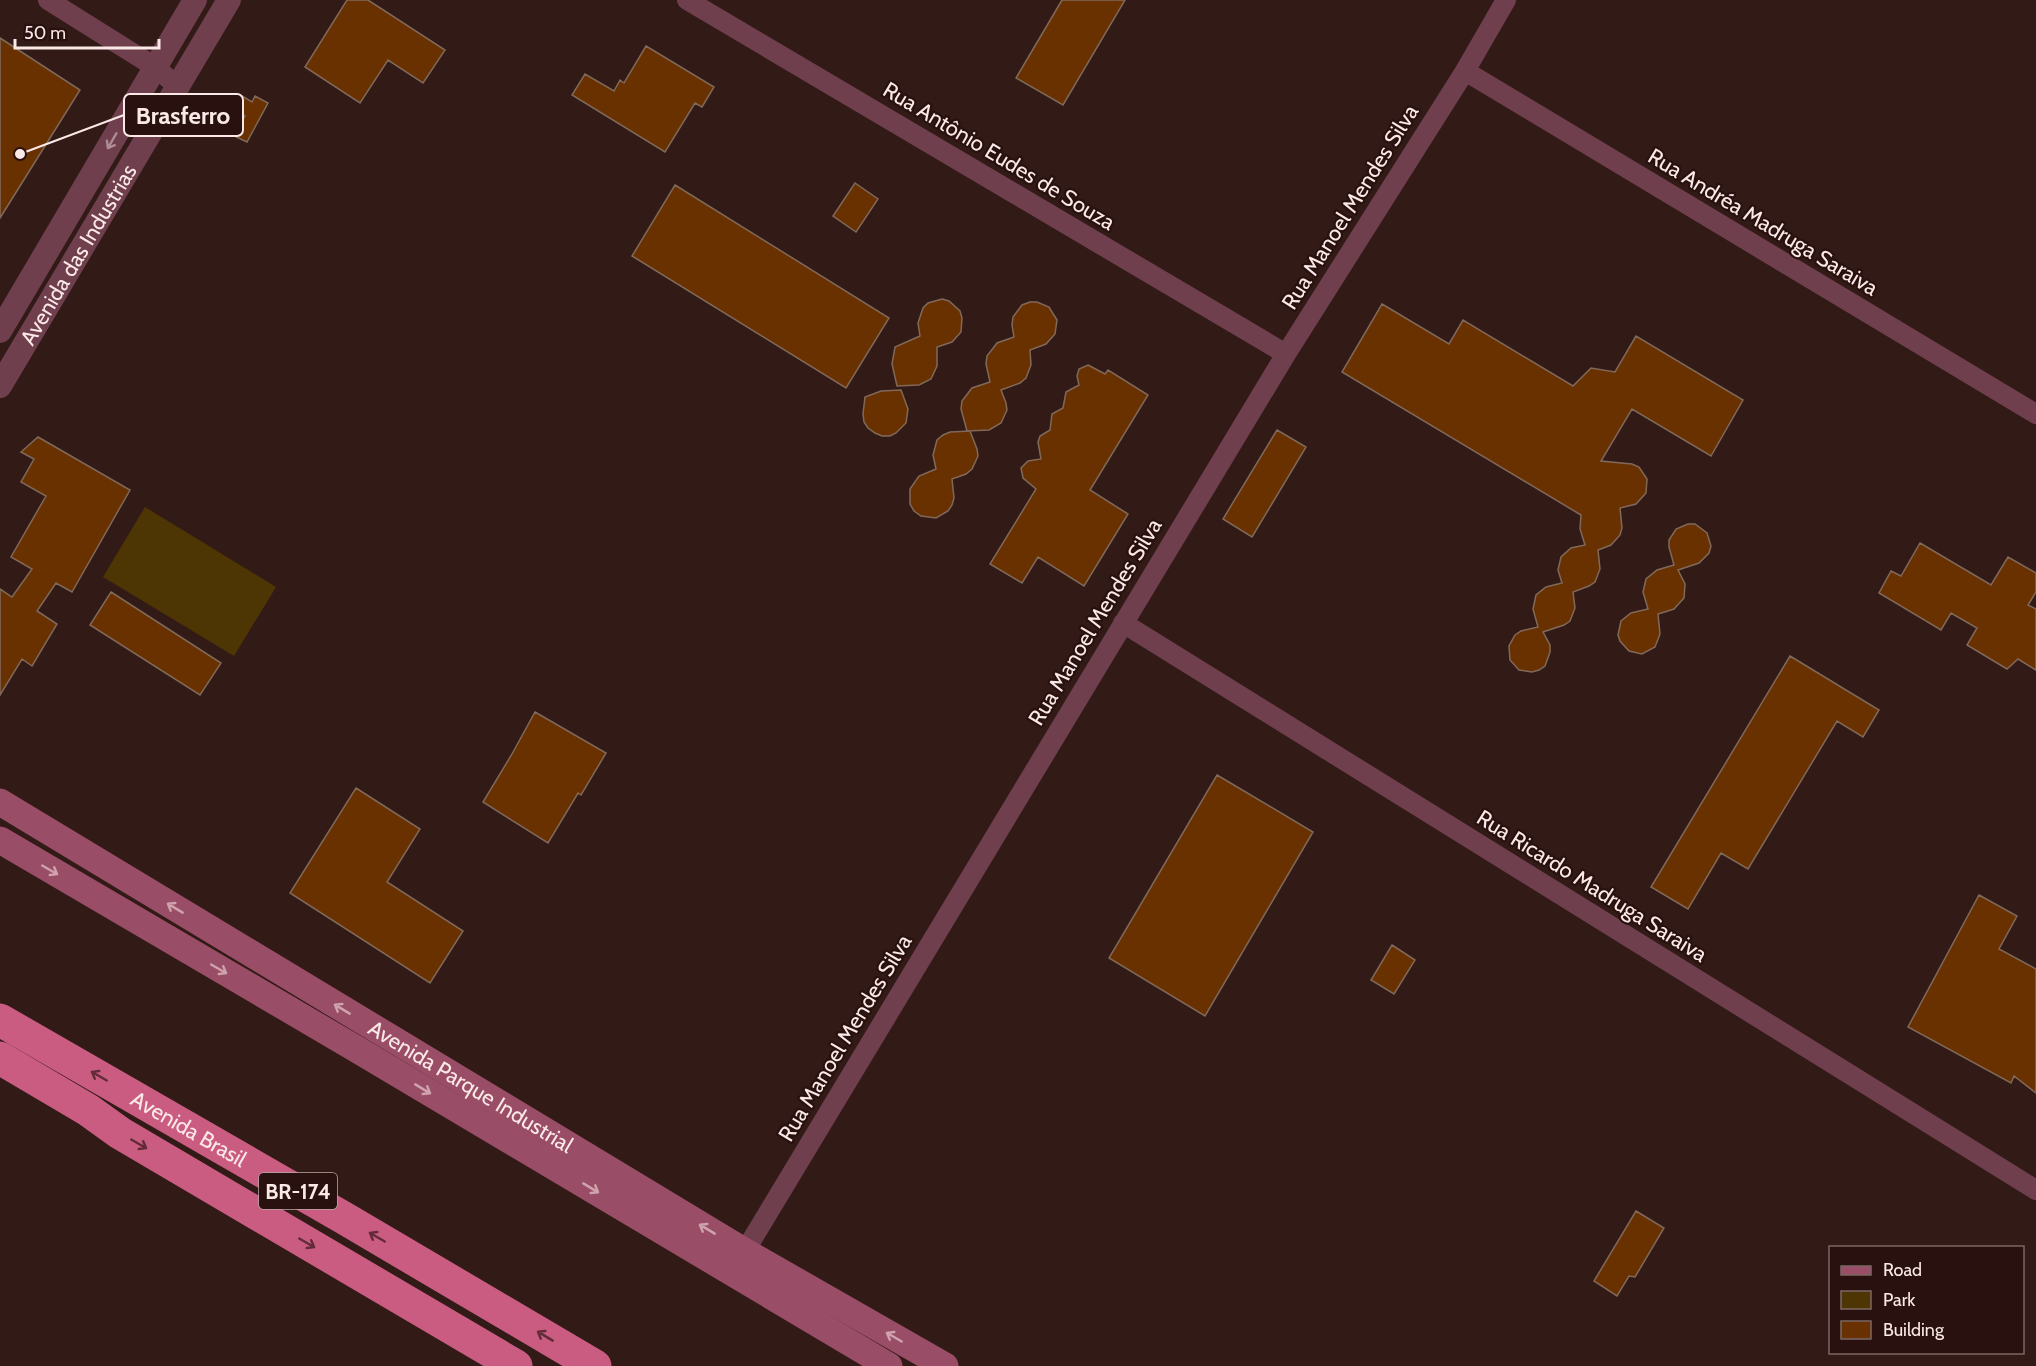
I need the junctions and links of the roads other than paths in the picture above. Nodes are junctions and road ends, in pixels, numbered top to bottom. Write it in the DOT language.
graph roads {
  1 [pos="48,0"];
  2 [pos="195,0"];
  3 [pos="229,0"];
  4 [pos="687,0"];
  5 [pos="1506,0"];
  6 [pos="155,67"];
  7 [pos="1465,71"];
  8 [pos="177,86"];
  9 [pos="0,330"];
  10 [pos="1286,354"];
  11 [pos="0,386"];
  12 [pos="2036,414"];
  13 [pos="1123,623"];
  14 [pos="0,802"];
  15 [pos="0,840"];
  16 [pos="148,892"];
  17 [pos="133,918"];
  18 [pos="0,1020"];
  19 [pos="411,1051"];
  20 [pos="0,1058"];
  21 [pos="398,1074"];
  22 [pos="2036,1190"];
  23 [pos="739,1262"];
  24 [pos="466,1335"];
  25 [pos="496,1366"];
  26 [pos="516,1366"];
  27 [pos="595,1366"];
  28 [pos="889,1366"];
  29 [pos="945,1366"];
  1 -- 6 [label="street"];
  2 -- 6 [label="street, Avenida das Industrias"];
  3 -- 8 [label="street, Avenida das Industrias"];
  4 -- 10 [label="street, Rua Antônio Eudes de Souza"];
  5 -- 7 [label="street, Rua Manoel Mendes Silva"];
  6 -- 8 [label="street"];
  6 -- 9 [label="street, Avenida das Industrias, one-way"];
  7 -- 10 [label="street, Rua Manoel Mendes Silva"];
  7 -- 12 [label="street, Rua Andréa Madruga Saraiva"];
  8 -- 11 [label="street, Avenida das Industrias"];
  10 -- 13 [label="street, Rua Manoel Mendes Silva"];
  13 -- 22 [label="street, Rua Ricardo Madruga Saraiva"];
  13 -- 23 [label="street, Rua Manoel Mendes Silva"];
  14 -- 16 [label="main road, Avenida Parque Industrial"];
  15 -- 17 [label="main road, Avenida Parque Industrial, one-way"];
  16 -- 17 [label="main road"];
  19 -- 16 [label="main road, Avenida Parque Industrial, one-way"];
  17 -- 21 [label="main road, Avenida Parque Industrial, one-way"];
  27 -- 18 [label="highway, Avenida Brasil / BR-174, one-way"];
  19 -- 21 [label="main road"];
  23 -- 19 [label="main road, Avenida Parque Industrial, one-way"];
  20 -- 24 [label="highway, Avenida Brasil / BR-174, one-way"];
  21 -- 23 [label="main road, Avenida Parque Industrial, one-way"];
  23 -- 28 [label="main road, Avenida Parque Industrial"];
  29 -- 23 [label="main road, Avenida Parque Industrial, one-way"];
  24 -- 25 [label="highway, BR-174"];
  24 -- 26 [label="highway, Avenida Brasil / BR-174"];
}
